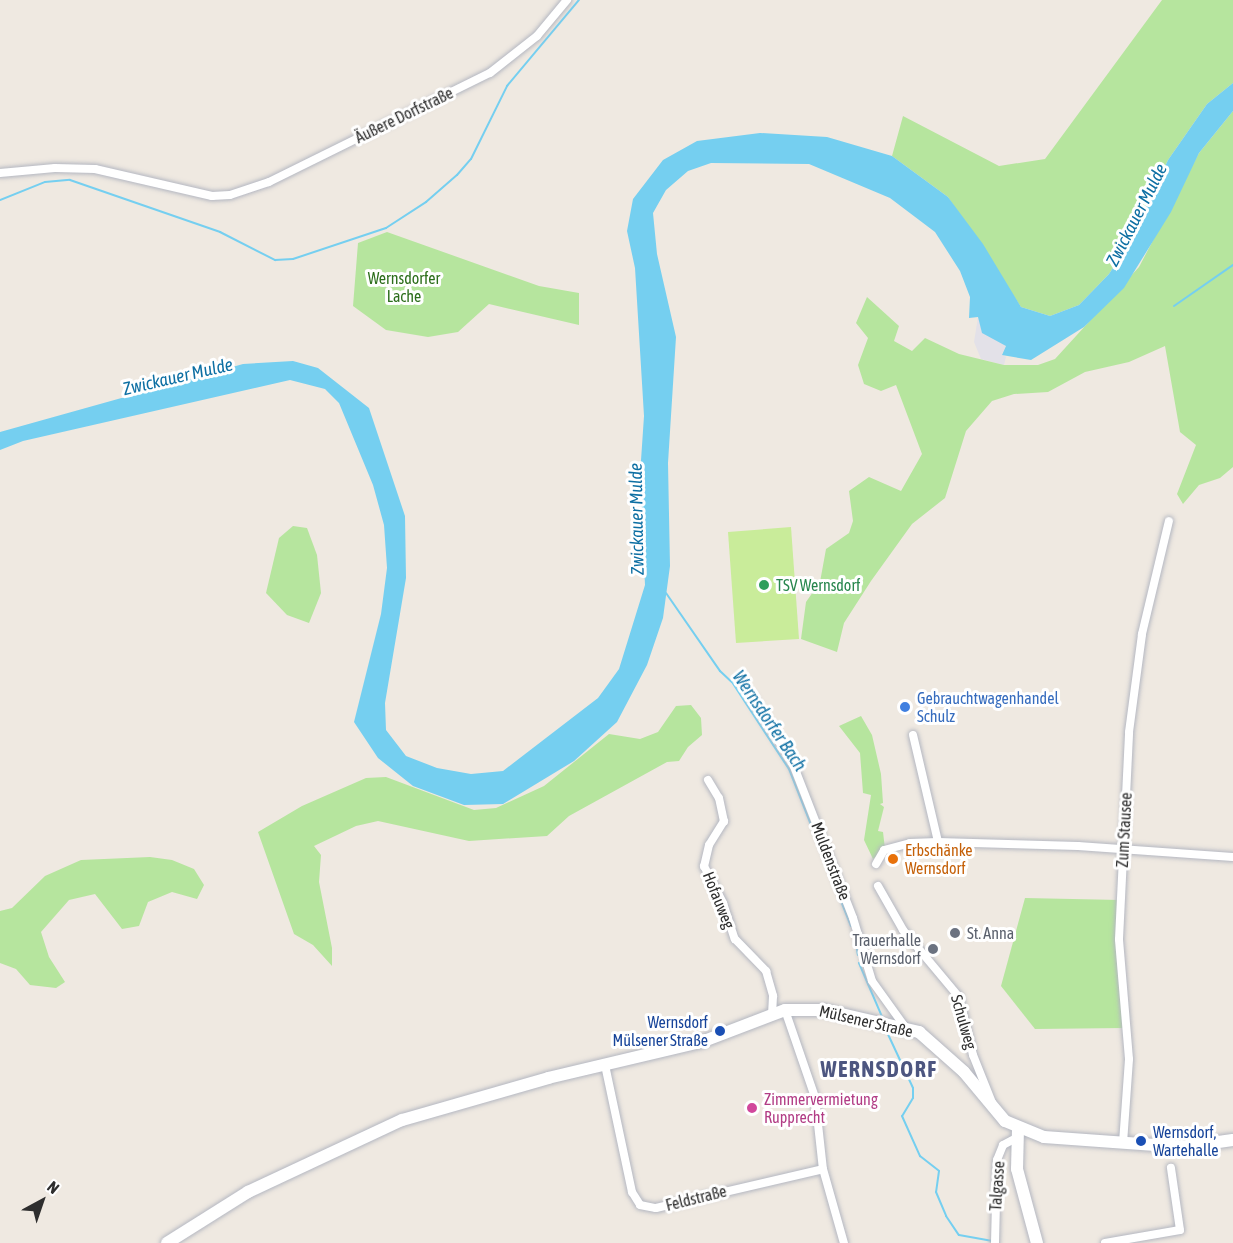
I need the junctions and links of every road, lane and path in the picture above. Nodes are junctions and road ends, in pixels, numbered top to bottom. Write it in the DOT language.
graph roads {
  1 [pos="567,0"];
  2 [pos="0,173"];
  3 [pos="1169,521"];
  4 [pos="751,697"];
  5 [pos="913,735"];
  6 [pos="708,780"];
  7 [pos="938,842"];
  8 [pos="1122,852"];
  9 [pos="1233,857"];
  10 [pos="876,864"];
  11 [pos="878,886"];
  12 [pos="785,1010"];
  13 [pos="772,1014"];
  14 [pos="905,1027"];
  15 [pos="605,1065"];
  16 [pos="992,1108"];
  17 [pos="1017,1134"];
  18 [pos="1233,1140"];
  19 [pos="1123,1143"];
  20 [pos="1171,1168"];
  21 [pos="823,1169"];
  22 [pos="995,1242"];
  23 [pos="167,1243"];
  24 [pos="844,1243"];
  25 [pos="1037,1243"];
  26 [pos="1109,1243"];
  1 -- 2 [label="street, Äußere Dorfstraße"];
  3 -- 8 [label="street, Zum Stausee"];
  4 -- 14 [label="street, Muldenstraße"];
  5 -- 7 [label="street"];
  6 -- 13 [label="street, Hofauweg"];
  7 -- 8 [label="street"];
  7 -- 10 [label="street"];
  8 -- 9 [label="street"];
  8 -- 19 [label="street, Zum Stausee"];
  11 -- 16 [label="street, Schulweg"];
  12 -- 13 [label="street, Mülsener Straße"];
  12 -- 14 [label="street, Mülsener Straße"];
  12 -- 21 [label="street"];
  13 -- 15 [label="street, Mülsener Straße"];
  14 -- 16 [label="street, Mülsener Straße"];
  15 -- 21 [label="street, Feldstraße"];
  15 -- 23 [label="street, Mülsener Straße"];
  16 -- 17 [label="street, Mülsener Straße"];
  17 -- 19 [label="street, Mülsener Straße"];
  17 -- 22 [label="street, Talgasse"];
  17 -- 25 [label="street"];
  18 -- 19 [label="street, Mülsener Straße"];
  20 -- 26 [label="street"];
  21 -- 24 [label="street"];
}
